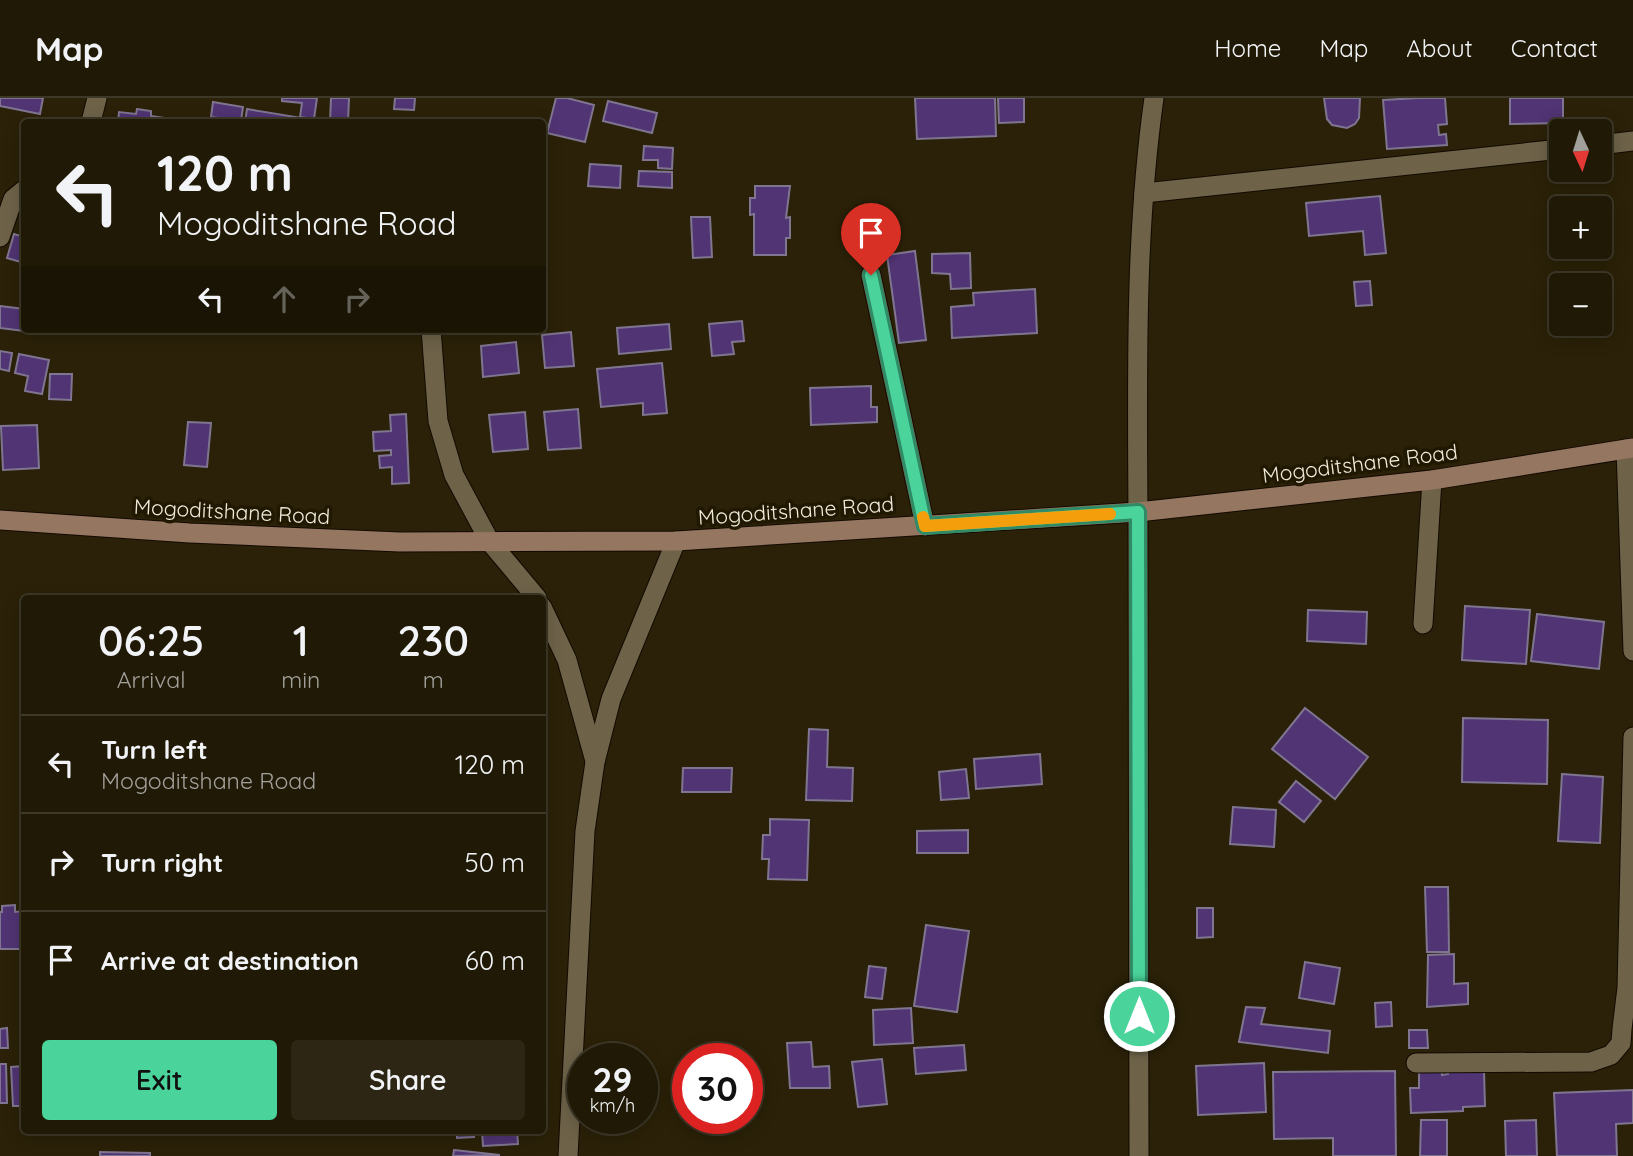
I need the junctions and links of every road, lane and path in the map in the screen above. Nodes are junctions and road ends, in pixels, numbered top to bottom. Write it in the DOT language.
graph roads {
  1 [pos="97,98"];
  2 [pos="1154,98"];
  3 [pos="92,119"];
  4 [pos="1633,141"];
  5 [pos="1612,144"];
  6 [pos="1549,150"];
  7 [pos="1144,193"];
  8 [pos="21,197"];
  9 [pos="0,237"];
  10 [pos="871,275"];
  11 [pos="431,333"];
  12 [pos="1630,448"];
  13 [pos="1432,480"];
  14 [pos="1138,512"];
  15 [pos="0,520"];
  16 [pos="925,526"];
  17 [pos="676,541"];
  18 [pos="490,542"];
  19 [pos="534,595"];
  20 [pos="546,615"];
  21 [pos="1423,624"];
  22 [pos="1633,651"];
  23 [pos="1633,737"];
  24 [pos="595,762"];
  25 [pos="1628,1032"];
  26 [pos="1416,1063"];
  27 [pos="568,1156"];
  28 [pos="1139,1156"];
  1 -- 3 [label="street"];
  2 -- 7 [label="street"];
  4 -- 5 [label="street"];
  6 -- 7 [label="street"];
  7 -- 14 [label="street"];
  8 -- 9 [label="street"];
  10 -- 16 [label="street"];
  11 -- 18 [label="street"];
  12 -- 13 [label="main road, Mogoditshane Road"];
  12 -- 22 [label="street"];
  13 -- 14 [label="main road, Mogoditshane Road"];
  13 -- 21 [label="street"];
  14 -- 16 [label="main road, Mogoditshane Road"];
  14 -- 28 [label="street"];
  15 -- 18 [label="main road, Mogoditshane Road"];
  16 -- 17 [label="main road, Mogoditshane Road"];
  17 -- 18 [label="main road, Mogoditshane Road"];
  17 -- 24 [label="street"];
  18 -- 19 [label="street"];
  20 -- 24 [label="street"];
  23 -- 25 [label="street"];
  24 -- 27 [label="street"];
  25 -- 26 [label="street"];
}
